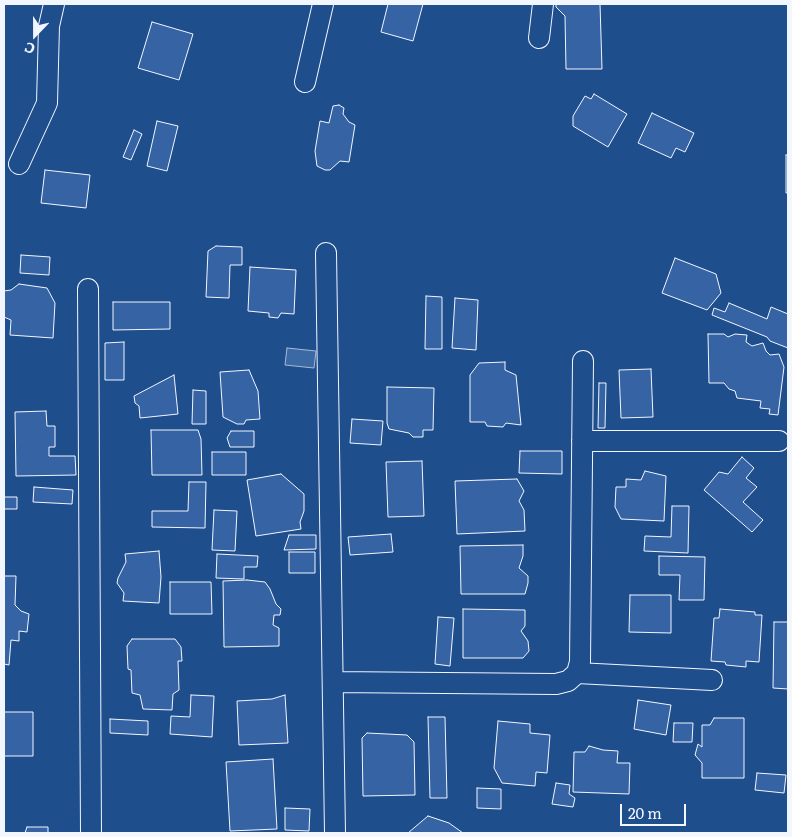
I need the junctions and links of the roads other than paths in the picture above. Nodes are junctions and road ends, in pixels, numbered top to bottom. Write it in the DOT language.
graph roads {
  1 [pos="54,4"];
  2 [pos="323,4"];
  3 [pos="543,4"];
  4 [pos="539,38"];
  5 [pos="305,82"];
  6 [pos="19,164"];
  7 [pos="326,253"];
  8 [pos="88,289"];
  9 [pos="583,361"];
  10 [pos="582,441"];
  11 [pos="779,441"];
  12 [pos="577,673"];
  13 [pos="712,680"];
  14 [pos="333,682"];
  15 [pos="91,833"];
  16 [pos="335,833"];
  1 -- 6 [label="street"];
  2 -- 5 [label="street"];
  3 -- 4 [label="street"];
  7 -- 14 [label="street"];
  8 -- 15 [label="street"];
  9 -- 10 [label="street"];
  10 -- 11 [label="street"];
  10 -- 12 [label="street"];
  12 -- 13 [label="street"];
  12 -- 14 [label="street"];
  14 -- 16 [label="street"];
}
